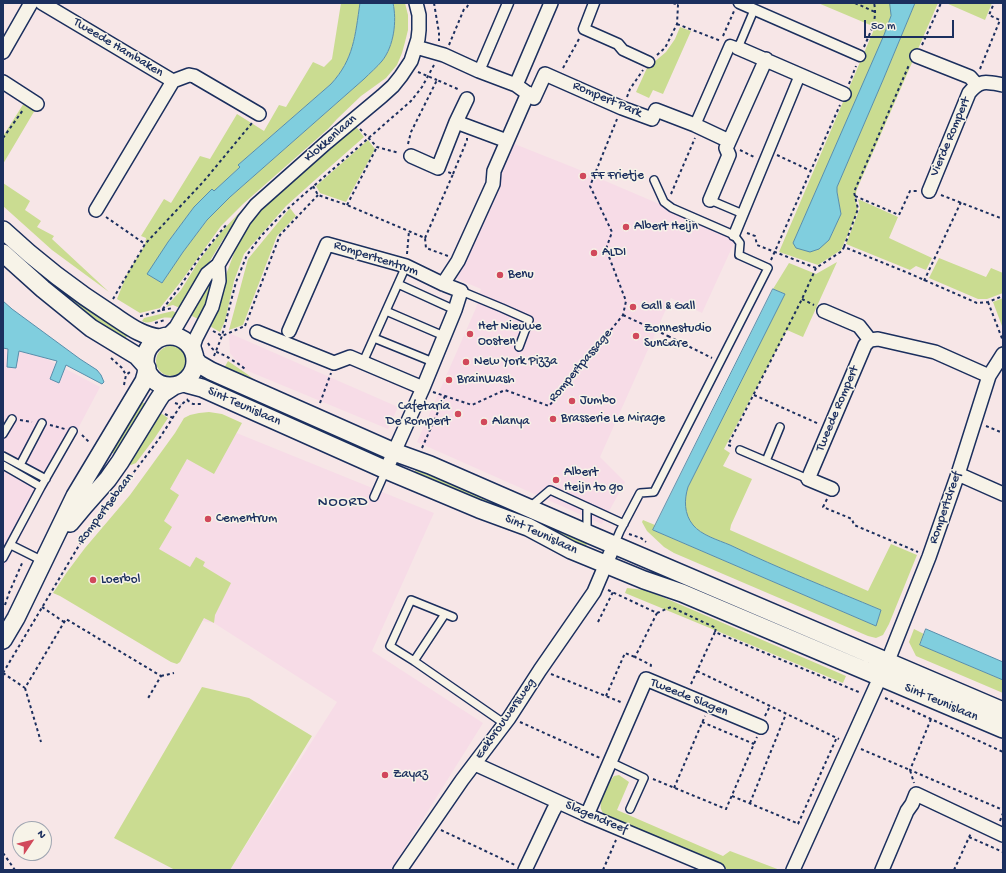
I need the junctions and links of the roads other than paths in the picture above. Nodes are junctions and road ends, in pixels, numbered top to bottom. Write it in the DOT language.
graph roads {
  1 [pos="31,3"];
  2 [pos="42,3"];
  3 [pos="416,3"];
  4 [pos="508,3"];
  5 [pos="551,3"];
  6 [pos="594,3"];
  7 [pos="737,6"];
  8 [pos="754,10"];
  9 [pos="729,44"];
  10 [pos="416,46"];
  11 [pos="3,52"];
  12 [pos="860,56"];
  13 [pos="917,56"];
  14 [pos="766,59"];
  15 [pos="649,62"];
  16 [pos="479,71"];
  17 [pos="800,75"];
  18 [pos="173,81"];
  19 [pos="973,81"];
  20 [pos="3,82"];
  21 [pos="1003,85"];
  22 [pos="516,86"];
  23 [pos="528,93"];
  24 [pos="844,94"];
  25 [pos="467,99"];
  26 [pos="34,102"];
  27 [pos="260,114"];
  28 [pos="459,123"];
  29 [pos="697,126"];
  30 [pos="507,141"];
  31 [pos="728,142"];
  32 [pos="408,155"];
  33 [pos="654,180"];
  34 [pos="928,191"];
  35 [pos="710,200"];
  36 [pos="96,210"];
  37 [pos="743,214"];
  38 [pos="3,230"];
  39 [pos="735,232"];
  40 [pos="3,253"];
  41 [pos="218,265"];
  42 [pos="406,266"];
  43 [pos="398,284"];
  44 [pos="443,284"];
  45 [pos="461,291"];
  46 [pos="455,310"];
  47 [pos="386,311"];
  48 [pos="824,311"];
  49 [pos="257,332"];
  50 [pos="444,336"];
  51 [pos="287,337"];
  52 [pos="163,338"];
  53 [pos="374,338"];
  54 [pos="870,340"];
  55 [pos="519,347"];
  56 [pos="1003,354"];
  57 [pos="195,356"];
  58 [pos="363,362"];
  59 [pos="433,362"];
  60 [pos="141,369"];
  61 [pos="989,376"];
  62 [pos="178,384"];
  63 [pos="423,388"];
  64 [pos="12,419"];
  65 [pos="42,423"];
  66 [pos="780,428"];
  67 [pos="73,431"];
  68 [pos="3,434"];
  69 [pos="740,450"];
  70 [pos="394,452"];
  71 [pos="3,456"];
  72 [pos="766,461"];
  73 [pos="3,465"];
  74 [pos="20,465"];
  75 [pos="386,470"];
  76 [pos="958,474"];
  77 [pos="46,479"];
  78 [pos="808,479"];
  79 [pos="41,487"];
  80 [pos="832,489"];
  81 [pos="1003,494"];
  82 [pos="374,498"];
  83 [pos="587,507"];
  84 [pos="528,508"];
  85 [pos="624,524"];
  86 [pos="587,534"];
  87 [pos="10,545"];
  88 [pos="614,545"];
  89 [pos="45,556"];
  90 [pos="3,558"];
  91 [pos="606,564"];
  92 [pos="445,614"];
  93 [pos="453,617"];
  94 [pos="3,640"];
  95 [pos="414,661"];
  96 [pos="887,662"];
  97 [pos="880,677"];
  98 [pos="1003,711"];
  99 [pos="507,721"];
  100 [pos="760,727"];
  101 [pos="1003,729"];
  102 [pos="610,762"];
  103 [pos="475,764"];
  104 [pos="558,802"];
  105 [pos="630,809"];
  106 [pos="587,815"];
  107 [pos="1003,835"];
  108 [pos="400,870"];
  109 [pos="525,870"];
  110 [pos="718,870"];
  111 [pos="793,870"];
  112 [pos="882,870"];
  1 -- 11 [label="street"];
  2 -- 18 [label="street, Tweede Hambaken"];
  3 -- 10 [label="street, Klokkenlaan"];
  4 -- 16 [label="street"];
  5 -- 22 [label="street"];
  6 -- 15 [label="street"];
  7 -- 8 [label="street"];
  8 -- 9 [label="lane"];
  8 -- 12 [label="street"];
  9 -- 14 [label="street"];
  9 -- 29 [label="street"];
  10 -- 16 [label="street"];
  10 -- 41 [label="street, Klokkenlaan"];
  13 -- 19 [label="street, Vierde Rompert"];
  14 -- 17 [label="street"];
  14 -- 31 [label="street"];
  16 -- 22 [label="street"];
  17 -- 24 [label="street"];
  17 -- 37 [label="street"];
  18 -- 27 [label="street, Tweede Hambaken"];
  18 -- 36 [label="street, Tweede Hambaken"];
  19 -- 21 [label="street, Vierde Rompert"];
  19 -- 34 [label="street, Vierde Rompert"];
  20 -- 26 [label="street"];
  22 -- 23 [label="street"];
  23 -- 29 [label="street, Rompert Park"];
  23 -- 30 [label="street"];
  25 -- 28 [label="street"];
  28 -- 30 [label="street"];
  28 -- 32 [label="street"];
  29 -- 31 [label="street, Rompert Park"];
  30 -- 44 [label="street"];
  31 -- 35 [label="street"];
  33 -- 39 [label="lane"];
  35 -- 37 [label="lane"];
  37 -- 39 [label="street"];
  38 -- 52 [label="street"];
  39 -- 85 [label="lane"];
  40 -- 60 [label="street"];
  41 -- 52 [label="street, Klokkenlaan"];
  41 -- 57 [label="street, Klokkenlaan"];
  42 -- 43 [label="lane"];
  42 -- 44 [label="street, Rompertcentrum"];
  42 -- 51 [label="street, Rompertcentrum"];
  43 -- 46 [label="lane"];
  43 -- 47 [label="lane"];
  44 -- 45 [label="street, Rompertcentrum"];
  45 -- 46 [label="street"];
  45 -- 55 [label="lane"];
  46 -- 50 [label="street"];
  47 -- 50 [label="lane"];
  47 -- 53 [label="lane"];
  48 -- 54 [label="street"];
  49 -- 51 [label="street"];
  50 -- 59 [label="street"];
  51 -- 58 [label="street"];
  52 -- 57 [label="street"];
  52 -- 60 [label="street"];
  53 -- 58 [label="lane"];
  53 -- 59 [label="lane"];
  54 -- 61 [label="street"];
  54 -- 78 [label="street, Tweede Rompert"];
  56 -- 61 [label="street, Rompertdreef"];
  57 -- 62 [label="street"];
  57 -- 70 [label="street, Sint Teunislaan"];
  58 -- 63 [label="street"];
  59 -- 63 [label="street"];
  60 -- 62 [label="street"];
  60 -- 89 [label="street, Rompertsebaan"];
  61 -- 76 [label="street, Rompertdreef"];
  62 -- 75 [label="street, Sint Teunislaan"];
  62 -- 89 [label="street, Rompertsebaan"];
  63 -- 70 [label="street"];
  64 -- 68 [label="lane"];
  65 -- 74 [label="lane"];
  66 -- 72 [label="lane"];
  67 -- 77 [label="lane"];
  69 -- 72 [label="lane"];
  70 -- 75 [label="street"];
  70 -- 84 [label="street, Sint Teunislaan"];
  71 -- 74 [label="lane"];
  72 -- 78 [label="lane"];
  73 -- 79 [label="lane"];
  74 -- 77 [label="lane"];
  75 -- 82 [label="lane"];
  75 -- 91 [label="street, Sint Teunislaan"];
  76 -- 81 [label="street"];
  76 -- 96 [label="street, Rompertdreef"];
  77 -- 79 [label="lane"];
  78 -- 80 [label="street"];
  79 -- 87 [label="lane"];
  83 -- 84 [label="lane"];
  83 -- 85 [label="lane"];
  83 -- 86 [label="lane"];
  84 -- 86 [label="street, Sint Teunislaan"];
  85 -- 88 [label="lane"];
  86 -- 88 [label="street, Sint Teunislaan"];
  87 -- 89 [label="lane"];
  87 -- 90 [label="lane"];
  88 -- 91 [label="street, Eekbrouwersweg"];
  88 -- 96 [label="street, Sint Teunislaan"];
  89 -- 94 [label="street, Rompertsebaan"];
  91 -- 97 [label="street, Sint Teunislaan"];
  91 -- 99 [label="street, Eekbrouwersweg"];
  92 -- 93 [label="lane"];
  92 -- 95 [label="lane"];
  92 -- 95 [label="lane"];
  95 -- 99 [label="lane"];
  96 -- 97 [label="street"];
  96 -- 98 [label="street, Sint Teunislaan"];
  97 -- 101 [label="street, Sint Teunislaan"];
  97 -- 111 [label="street"];
  99 -- 103 [label="street, Eekbrouwersweg"];
  100 -- 102 [label="street, Tweede Slagen"];
  102 -- 105 [label="lane"];
  102 -- 106 [label="street, Tweede Slagen"];
  103 -- 104 [label="street, Slagendreef"];
  103 -- 108 [label="street, Eekbrouwersweg"];
  104 -- 106 [label="street, Slagendreef"];
  104 -- 109 [label="street"];
  106 -- 110 [label="street, Slagendreef"];
  107 -- 112 [label="street"];
}
